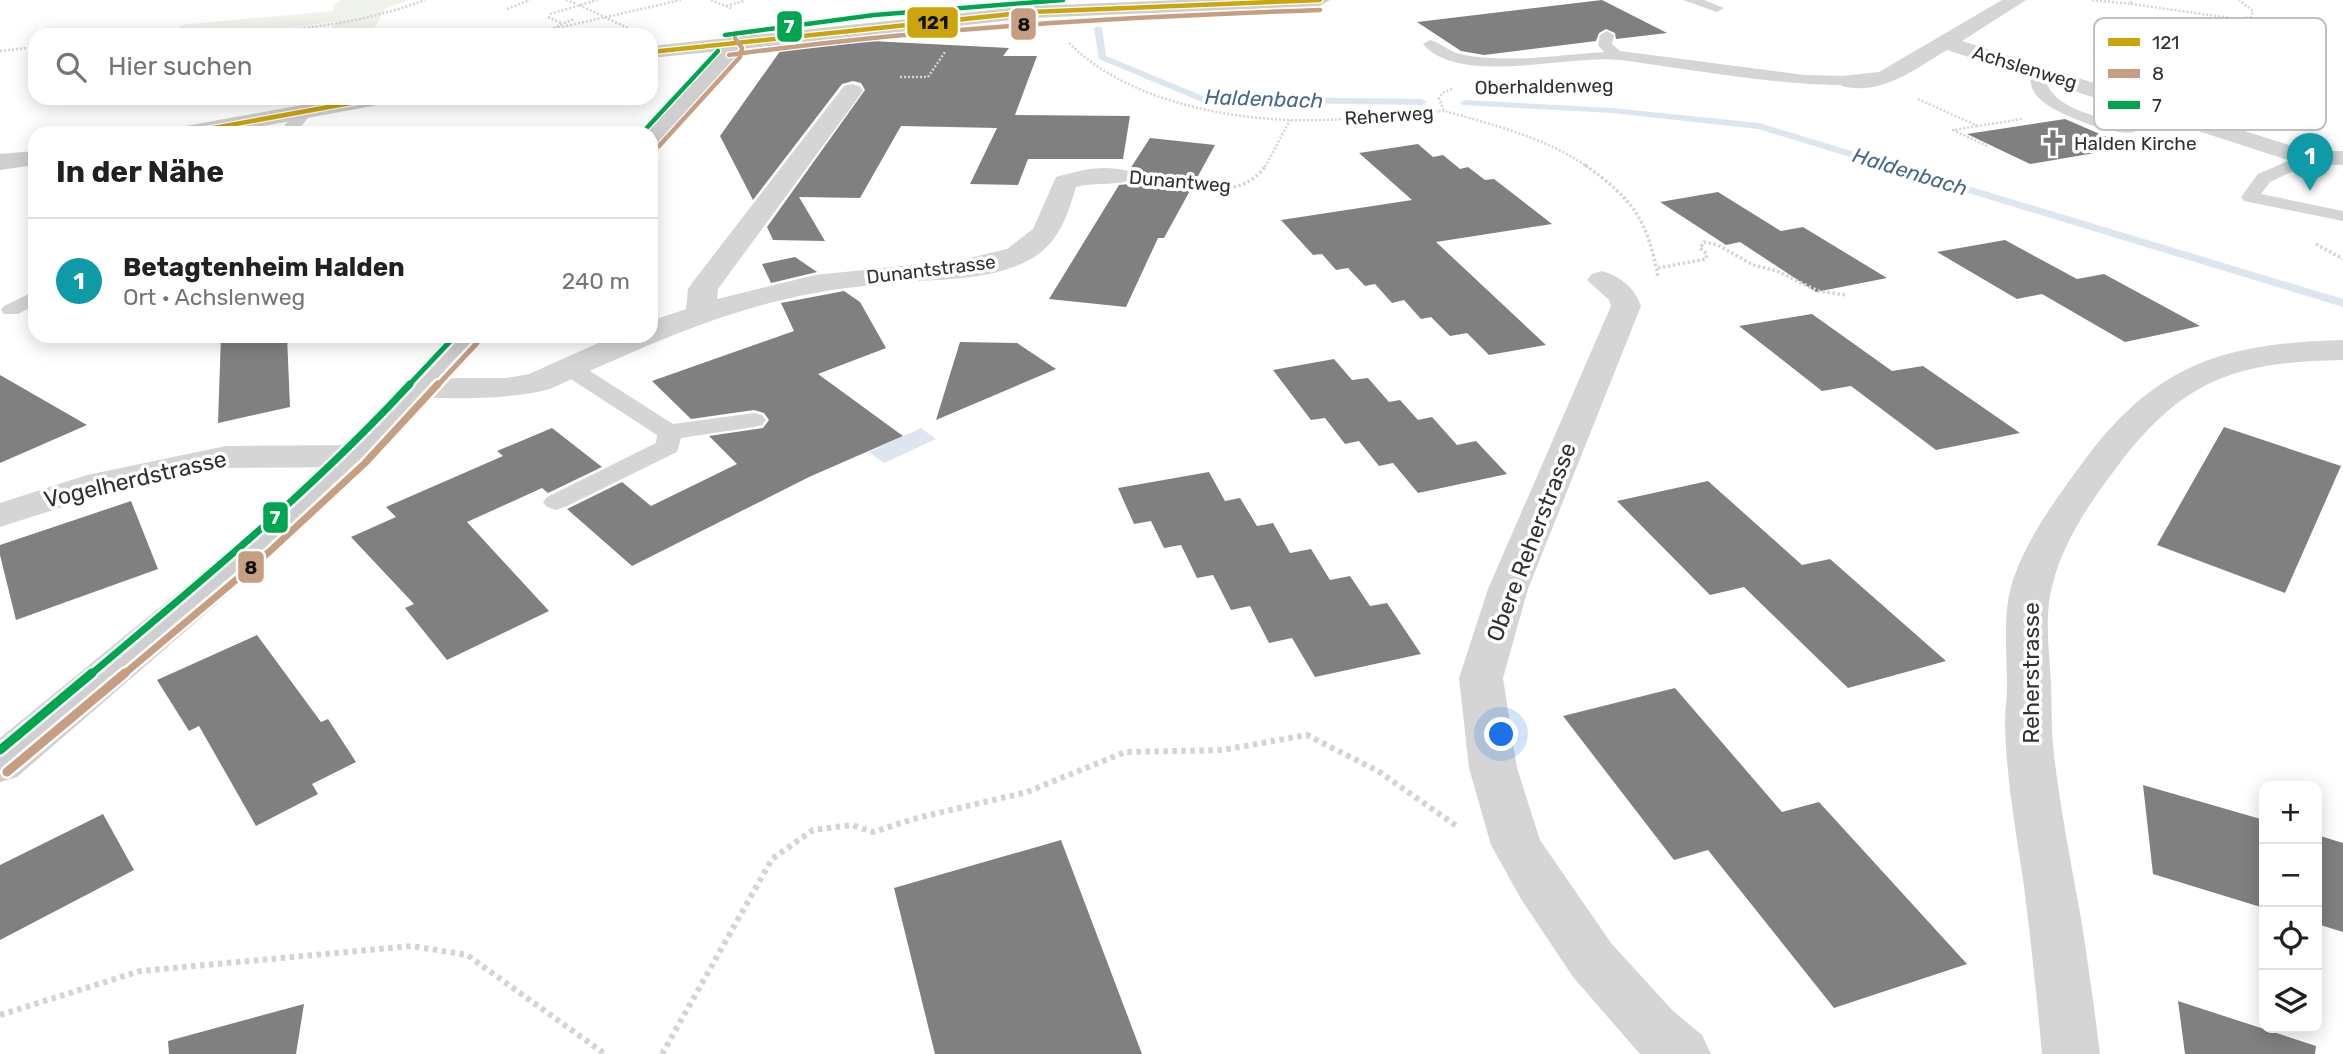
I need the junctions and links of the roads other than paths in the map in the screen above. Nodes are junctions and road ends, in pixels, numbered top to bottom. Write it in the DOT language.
graph roads {
  1 [pos="1320,0"];
  2 [pos="1690,0"];
  3 [pos="2016,0"];
  4 [pos="1027,6"];
  5 [pos="1717,8"];
  6 [pos="1607,35"];
  7 [pos="1944,43"];
  8 [pos="1430,44"];
  9 [pos="727,46"];
  10 [pos="658,51"];
  11 [pos="1616,55"];
  12 [pos="1803,65"];
  13 [pos="2038,70"];
  14 [pos="1850,81"];
  15 [pos="2094,88"];
  16 [pos="852,91"];
  17 [pos="353,105"];
  18 [pos="2094,119"];
  19 [pos="290,123"];
  20 [pos="259,126"];
  21 [pos="2221,130"];
  22 [pos="658,131"];
  23 [pos="2306,158"];
  24 [pos="2343,158"];
  25 [pos="28,159"];
  26 [pos="0,162"];
  27 [pos="1119,176"];
  28 [pos="2340,216"];
  29 [pos="1602,280"];
  30 [pos="28,301"];
  31 [pos="11,310"];
  32 [pos="701,313"];
  33 [pos="658,329"];
  34 [pos="462,343"];
  35 [pos="625,343"];
  36 [pos="2343,350"];
  37 [pos="570,369"];
  38 [pos="420,388"];
  39 [pos="754,420"];
  40 [pos="668,432"];
  41 [pos="357,456"];
  42 [pos="556,502"];
  43 [pos="0,515"];
  44 [pos="0,764"];
  45 [pos="1682,1054"];
  46 [pos="2071,1054"];
  1 -- 4 [label="street"];
  2 -- 5 [label="lane"];
  3 -- 7 [label="street"];
  4 -- 9 [label="street"];
  6 -- 11 [label="lane"];
  7 -- 13 [label="street, Achslenweg"];
  7 -- 14 [label="street"];
  8 -- 11 [label="lane"];
  9 -- 10 [label="street"];
  9 -- 22 [label="street"];
  11 -- 14 [label="lane"];
  12 -- 14 [label="lane"];
  13 -- 15 [label="street, Achslenweg"];
  13 -- 18 [label="lane"];
  16 -- 32 [label="street"];
  17 -- 19 [label="street"];
  19 -- 20 [label="street"];
  21 -- 23 [label="street, Achslenweg"];
  23 -- 24 [label="street, Achslenweg"];
  23 -- 28 [label="lane, Achslenweg"];
  25 -- 26 [label="street"];
  27 -- 32 [label="street, Dunantstrasse"];
  29 -- 45 [label="street, Obere Reherstrasse"];
  30 -- 31 [label="lane"];
  32 -- 33 [label="street, Dunantstrasse"];
  34 -- 38 [label="street"];
  35 -- 37 [label="street"];
  36 -- 46 [label="street, Reherstrasse"];
  37 -- 38 [label="street"];
  37 -- 40 [label="lane"];
  38 -- 41 [label="street"];
  39 -- 40 [label="lane"];
  40 -- 42 [label="lane"];
  41 -- 43 [label="street, Vogelherdstrasse"];
  41 -- 44 [label="street"];
}
